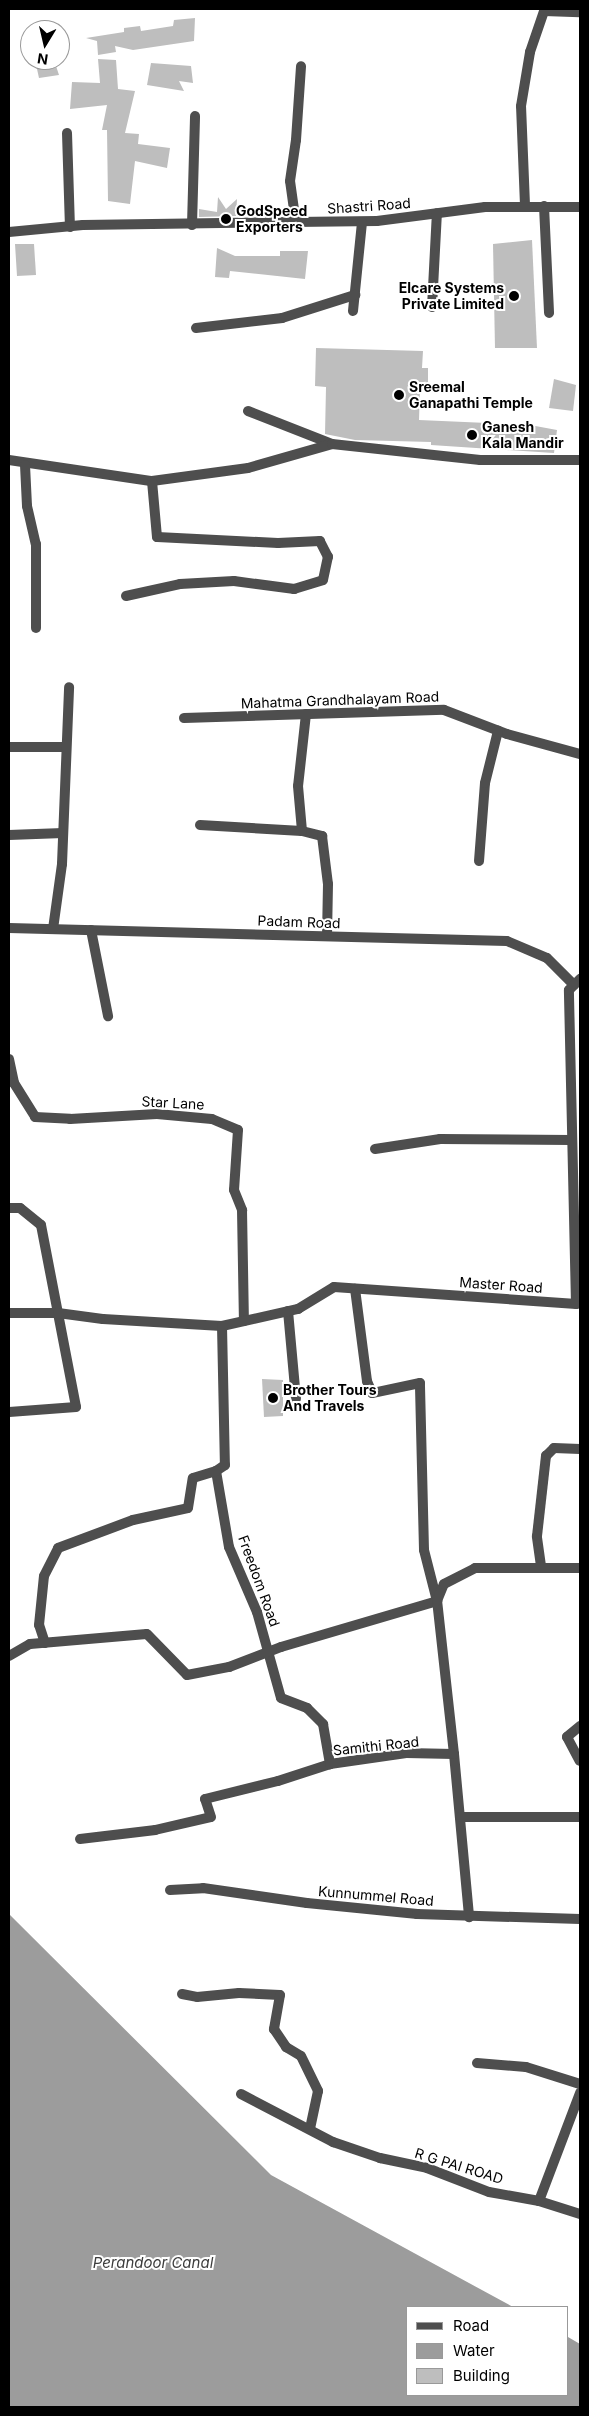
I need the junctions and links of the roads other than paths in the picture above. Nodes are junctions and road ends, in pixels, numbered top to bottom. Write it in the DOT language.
graph roads {
  1 [pos="580,12"];
  2 [pos="300,66"];
  3 [pos="195,116"];
  4 [pos="67,133"];
  5 [pos="525,205"];
  6 [pos="544,206"];
  7 [pos="580,207"];
  8 [pos="437,213"];
  9 [pos="362,222"];
  10 [pos="296,224"];
  11 [pos="192,225"];
  12 [pos="70,226"];
  13 [pos="9,232"];
  14 [pos="355,295"];
  15 [pos="432,307"];
  16 [pos="353,311"];
  17 [pos="549,312"];
  18 [pos="196,328"];
  19 [pos="248,411"];
  20 [pos="332,444"];
  21 [pos="9,460"];
  22 [pos="580,460"];
  23 [pos="25,465"];
  24 [pos="152,481"];
  25 [pos="126,596"];
  26 [pos="36,628"];
  27 [pos="69,687"];
  28 [pos="306,714"];
  29 [pos="184,718"];
  30 [pos="498,730"];
  31 [pos="9,747"];
  32 [pos="66,747"];
  33 [pos="580,754"];
  34 [pos="200,825"];
  35 [pos="302,831"];
  36 [pos="63,833"];
  37 [pos="9,835"];
  38 [pos="479,861"];
  39 [pos="9,928"];
  40 [pos="53,929"];
  41 [pos="91,930"];
  42 [pos="327,936"];
  43 [pos="577,982"];
  44 [pos="108,1016"];
  45 [pos="9,1059"];
  46 [pos="571,1140"];
  47 [pos="375,1149"];
  48 [pos="9,1208"];
  49 [pos="355,1289"];
  50 [pos="578,1290"];
  51 [pos="288,1311"];
  52 [pos="9,1313"];
  53 [pos="58,1313"];
  54 [pos="244,1321"];
  55 [pos="222,1326"];
  56 [pos="296,1399"];
  57 [pos="9,1412"];
  58 [pos="580,1449"];
  59 [pos="216,1471"];
  60 [pos="541,1566"];
  61 [pos="580,1568"];
  62 [pos="437,1601"];
  63 [pos="44,1643"];
  64 [pos="270,1652"];
  65 [pos="9,1656"];
  66 [pos="580,1726"];
  67 [pos="454,1754"];
  68 [pos="580,1761"];
  69 [pos="330,1764"];
  70 [pos="580,1816"];
  71 [pos="460,1817"];
  72 [pos="80,1839"];
  73 [pos="170,1890"];
  74 [pos="469,1917"];
  75 [pos="580,1919"];
  76 [pos="182,1994"];
  77 [pos="477,2062"];
  78 [pos="580,2084"];
  79 [pos="580,2093"];
  80 [pos="240,2094"];
  81 [pos="310,2129"];
  82 [pos="539,2200"];
  83 [pos="580,2214"];
  1 -- 5 [label="street"];
  2 -- 10 [label="street"];
  3 -- 11 [label="street"];
  4 -- 12 [label="street"];
  5 -- 6 [label="street, Shastri Road"];
  5 -- 8 [label="street, Shastri Road"];
  6 -- 7 [label="street, Shastri Road"];
  6 -- 17 [label="street"];
  8 -- 9 [label="street, Shastri Road"];
  8 -- 15 [label="street"];
  9 -- 10 [label="street, Shastri Road"];
  9 -- 14 [label="street"];
  10 -- 11 [label="street, Shastri Road"];
  11 -- 12 [label="street, Shastri Road"];
  12 -- 13 [label="street, Shastri Road"];
  14 -- 16 [label="street"];
  14 -- 18 [label="street"];
  19 -- 20 [label="street"];
  20 -- 22 [label="street"];
  20 -- 24 [label="street"];
  21 -- 23 [label="street"];
  23 -- 24 [label="street"];
  23 -- 26 [label="street"];
  24 -- 25 [label="street"];
  27 -- 32 [label="street"];
  28 -- 29 [label="street, Mahatma Grandhalayam Road"];
  28 -- 30 [label="street, Mahatma Grandhalayam Road"];
  28 -- 35 [label="street"];
  30 -- 33 [label="street, Mahatma Grandhalayam Road"];
  30 -- 38 [label="street"];
  31 -- 32 [label="street"];
  32 -- 36 [label="street"];
  34 -- 35 [label="street"];
  35 -- 42 [label="street"];
  36 -- 37 [label="street"];
  36 -- 40 [label="street"];
  39 -- 40 [label="street, Padam Road"];
  40 -- 41 [label="street, Padam Road"];
  41 -- 42 [label="street, Padam Road"];
  41 -- 44 [label="street"];
  42 -- 43 [label="street, Padam Road"];
  43 -- 46 [label="street, Master Road"];
  45 -- 54 [label="street, Star Lane"];
  46 -- 47 [label="street"];
  46 -- 50 [label="street, Master Road"];
  48 -- 53 [label="street"];
  49 -- 50 [label="street, Master Road"];
  49 -- 51 [label="street, Master Road"];
  49 -- 62 [label="street"];
  51 -- 54 [label="street, Master Road"];
  51 -- 56 [label="street"];
  52 -- 53 [label="street, Master Road"];
  53 -- 55 [label="street, Master Road"];
  53 -- 57 [label="street"];
  54 -- 55 [label="street, Master Road"];
  55 -- 59 [label="street"];
  58 -- 60 [label="street"];
  59 -- 63 [label="street"];
  59 -- 64 [label="street, Freedom Road"];
  60 -- 61 [label="street"];
  60 -- 62 [label="street"];
  62 -- 64 [label="street"];
  62 -- 67 [label="street"];
  63 -- 64 [label="street"];
  63 -- 65 [label="street"];
  64 -- 69 [label="street, Freedom Road"];
  66 -- 68 [label="street"];
  67 -- 69 [label="street, Samithi Road"];
  67 -- 71 [label="street"];
  69 -- 72 [label="street, Samithi Road"];
  70 -- 71 [label="street"];
  71 -- 74 [label="street"];
  73 -- 74 [label="street, Kunnummel Road"];
  74 -- 75 [label="street, Kunnummel Road"];
  76 -- 81 [label="street"];
  77 -- 78 [label="street"];
  79 -- 82 [label="street"];
  80 -- 81 [label="street, R G PAI ROAD"];
  81 -- 82 [label="street, R G PAI ROAD"];
  82 -- 83 [label="street, R G PAI ROAD"];
}
